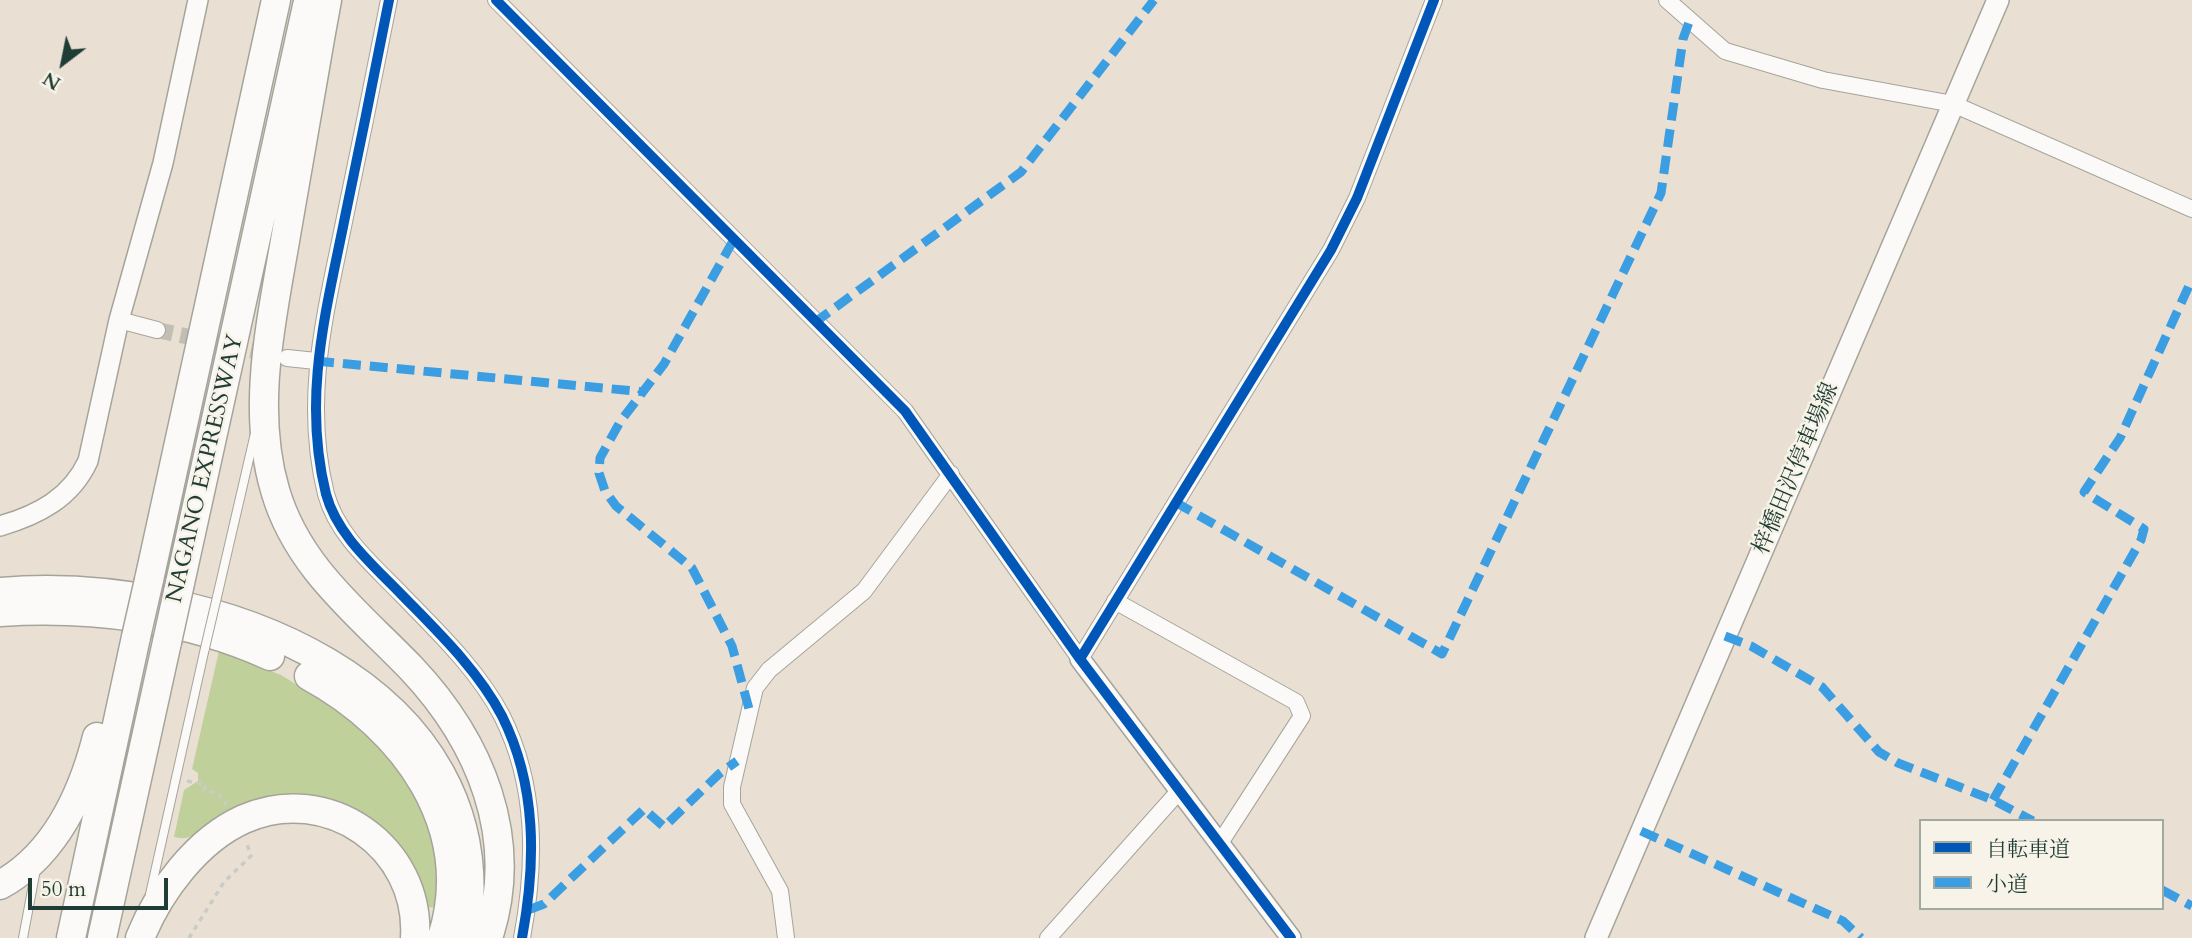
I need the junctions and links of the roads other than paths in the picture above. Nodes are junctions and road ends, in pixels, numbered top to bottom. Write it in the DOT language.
graph roads {
  1 [pos="198,0"];
  2 [pos="276,0"];
  3 [pos="308,0"];
  4 [pos="327,0"];
  5 [pos="389,0"];
  6 [pos="496,0"];
  7 [pos="1434,0"];
  8 [pos="1667,0"];
  9 [pos="1998,0"];
  10 [pos="1953,104"];
  11 [pos="2192,209"];
  12 [pos="119,320"];
  13 [pos="157,330"];
  14 [pos="287,358"];
  15 [pos="316,361"];
  16 [pos="264,410"];
  17 [pos="951,474"];
  18 [pos="0,526"];
  19 [pos="0,592"];
  20 [pos="1115,601"];
  21 [pos="0,612"];
  22 [pos="128,635"];
  23 [pos="1080,659"];
  24 [pos="1180,790"];
  25 [pos="1220,842"];
  26 [pos="41,855"];
  27 [pos="0,885"];
  28 [pos="142,934"];
  29 [pos="23,938"];
  30 [pos="71,938"];
  31 [pos="102,938"];
  32 [pos="415,938"];
  33 [pos="442,938"];
  34 [pos="465,938"];
  35 [pos="488,938"];
  36 [pos="522,938"];
  37 [pos="786,938"];
  38 [pos="1048,938"];
  39 [pos="1291,938"];
  40 [pos="1595,938"];
  1 -- 12 [label="street"];
  2 -- 22 [label="highway, NAGANO EXPRESSWAY, bridge"];
  3 -- 31 [label="highway, NAGANO EXPRESSWAY, bridge"];
  4 -- 16 [label="highway"];
  5 -- 15 [label="street"];
  6 -- 17 [label="street"];
  7 -- 20 [label="street"];
  8 -- 10 [label="street"];
  9 -- 10 [label="main road, 梓橋田沢停車場線"];
  10 -- 11 [label="street"];
  10 -- 40 [label="main road, 梓橋田沢停車場線"];
  12 -- 13 [label="street"];
  12 -- 18 [label="street"];
  14 -- 15 [label="street"];
  15 -- 36 [label="street"];
  16 -- 28 [label="lane, bridge"];
  16 -- 35 [label="highway"];
  17 -- 23 [label="street"];
  17 -- 37 [label="street"];
  19 -- 34 [label="highway"];
  20 -- 23 [label="street"];
  20 -- 25 [label="street"];
  21 -- 33 [label="highway"];
  22 -- 26 [label="highway"];
  22 -- 30 [label="highway, NAGANO EXPRESSWAY"];
  23 -- 24 [label="street"];
  24 -- 25 [label="street"];
  24 -- 38 [label="street"];
  25 -- 39 [label="street"];
  26 -- 27 [label="highway"];
  26 -- 29 [label="lane"];
  28 -- 32 [label="highway"];
}
